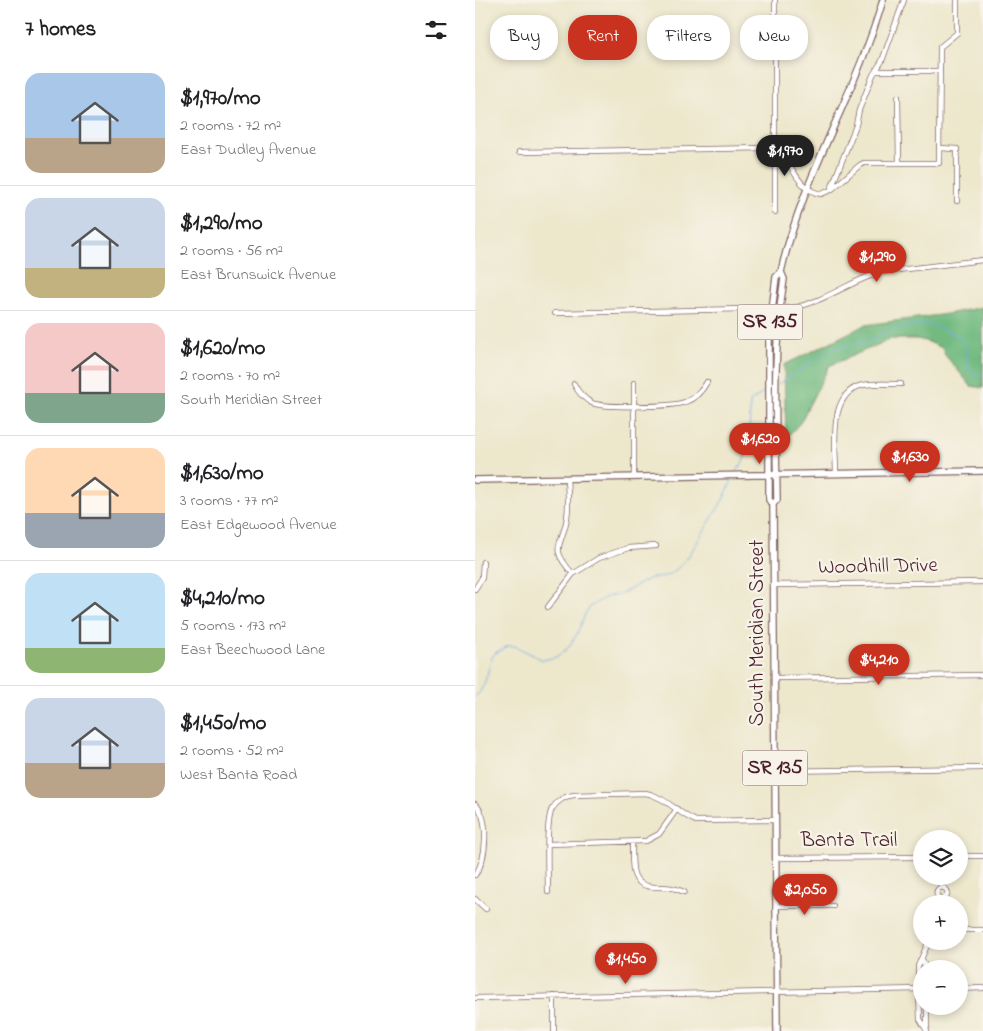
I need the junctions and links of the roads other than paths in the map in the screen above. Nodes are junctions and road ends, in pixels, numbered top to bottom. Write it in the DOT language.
graph roads {
  1 [pos="775,0"];
  2 [pos="883,0"];
  3 [pos="904,0"];
  4 [pos="957,0"];
  5 [pos="877,71"];
  6 [pos="940,72"];
  7 [pos="898,97"];
  8 [pos="775,148"];
  9 [pos="939,148"];
  10 [pos="519,152"];
  11 [pos="899,163"];
  12 [pos="808,188"];
  13 [pos="831,190"];
  14 [pos="957,201"];
  15 [pos="775,212"];
  16 [pos="983,260"];
  17 [pos="775,309"];
  18 [pos="555,313"];
  19 [pos="707,382"];
  20 [pos="634,383"];
  21 [pos="574,384"];
  22 [pos="901,384"];
  23 [pos="634,405"];
  24 [pos="983,472"];
  25 [pos="836,474"];
  26 [pos="769,475"];
  27 [pos="777,475"];
  28 [pos="634,477"];
  29 [pos="567,479"];
  30 [pos="475,480"];
  31 [pos="773,504"];
  32 [pos="656,546"];
  33 [pos="483,562"];
  34 [pos="573,574"];
  35 [pos="983,582"];
  36 [pos="774,585"];
  37 [pos="475,589"];
  38 [pos="548,607"];
  39 [pos="983,675"];
  40 [pos="775,678"];
  41 [pos="983,768"];
  42 [pos="775,771"];
  43 [pos="475,804"];
  44 [pos="677,809"];
  45 [pos="776,820"];
  46 [pos="632,842"];
  47 [pos="549,844"];
  48 [pos="913,856"];
  49 [pos="968,856"];
  50 [pos="983,856"];
  51 [pos="776,858"];
  52 [pos="475,875"];
  53 [pos="548,892"];
  54 [pos="684,892"];
  55 [pos="475,899"];
  56 [pos="776,906"];
  57 [pos="833,906"];
  58 [pos="485,909"];
  59 [pos="968,930"];
  60 [pos="983,930"];
  61 [pos="926,950"];
  62 [pos="922,959"];
  63 [pos="968,988"];
  64 [pos="983,988"];
  65 [pos="913,989"];
  66 [pos="777,992"];
  67 [pos="554,996"];
  68 [pos="475,998"];
  69 [pos="920,1015"];
  70 [pos="927,1015"];
  71 [pos="927,1030"];
  72 [pos="554,1031"];
  73 [pos="777,1031"];
  1 -- 8 [label="street"];
  2 -- 12 [label="main road, South Meridian Street / SR 135"];
  3 -- 5 [label="street"];
  4 -- 6 [label="street"];
  5 -- 6 [label="street"];
  5 -- 13 [label="street"];
  6 -- 9 [label="street"];
  7 -- 11 [label="street"];
  8 -- 10 [label="street"];
  8 -- 12 [label="street"];
  8 -- 15 [label="street"];
  9 -- 11 [label="street"];
  9 -- 14 [label="street"];
  11 -- 13 [label="street"];
  12 -- 13 [label="street"];
  12 -- 17 [label="main road, South Meridian Street / SR 135"];
  16 -- 17 [label="street"];
  17 -- 18 [label="street"];
  17 -- 26 [label="main road, South Meridian Street / SR 135"];
  17 -- 27 [label="main road, South Meridian Street / SR 135"];
  19 -- 23 [label="street"];
  20 -- 23 [label="street"];
  21 -- 23 [label="street"];
  22 -- 25 [label="street"];
  23 -- 28 [label="street"];
  24 -- 25 [label="main road"];
  25 -- 27 [label="main road"];
  26 -- 27 [label="main road"];
  26 -- 28 [label="main road"];
  26 -- 31 [label="main road, South Meridian Street / SR 135"];
  27 -- 31 [label="main road, South Meridian Street / SR 135"];
  28 -- 29 [label="main road"];
  29 -- 30 [label="main road"];
  29 -- 34 [label="street"];
  31 -- 36 [label="main road, South Meridian Street / SR 135"];
  32 -- 34 [label="street"];
  33 -- 37 [label="street"];
  34 -- 38 [label="street"];
  35 -- 36 [label="street, Woodhill Drive"];
  36 -- 40 [label="main road, South Meridian Street / SR 135"];
  39 -- 40 [label="street"];
  40 -- 42 [label="main road, South Meridian Street / SR 135"];
  41 -- 42 [label="street"];
  42 -- 45 [label="main road, South Meridian Street / SR 135"];
  43 -- 52 [label="street"];
  44 -- 45 [label="street"];
  44 -- 46 [label="street"];
  44 -- 47 [label="street"];
  45 -- 51 [label="main road, South Meridian Street / SR 135"];
  46 -- 47 [label="street"];
  46 -- 54 [label="street"];
  47 -- 53 [label="street"];
  48 -- 51 [label="street, Banta Trail"];
  49 -- 50 [label="street"];
  51 -- 56 [label="main road, South Meridian Street / SR 135"];
  55 -- 58 [label="street"];
  56 -- 57 [label="street"];
  56 -- 66 [label="main road, South Meridian Street / SR 135"];
  59 -- 60 [label="street"];
  61 -- 62 [label="street"];
  63 -- 64 [label="street"];
  65 -- 66 [label="street"];
  66 -- 67 [label="street"];
  66 -- 73 [label="main road, South Meridian Street / SR 135"];
  67 -- 68 [label="street"];
  67 -- 72 [label="street"];
  69 -- 71 [label="street"];
  70 -- 71 [label="street"];
}
